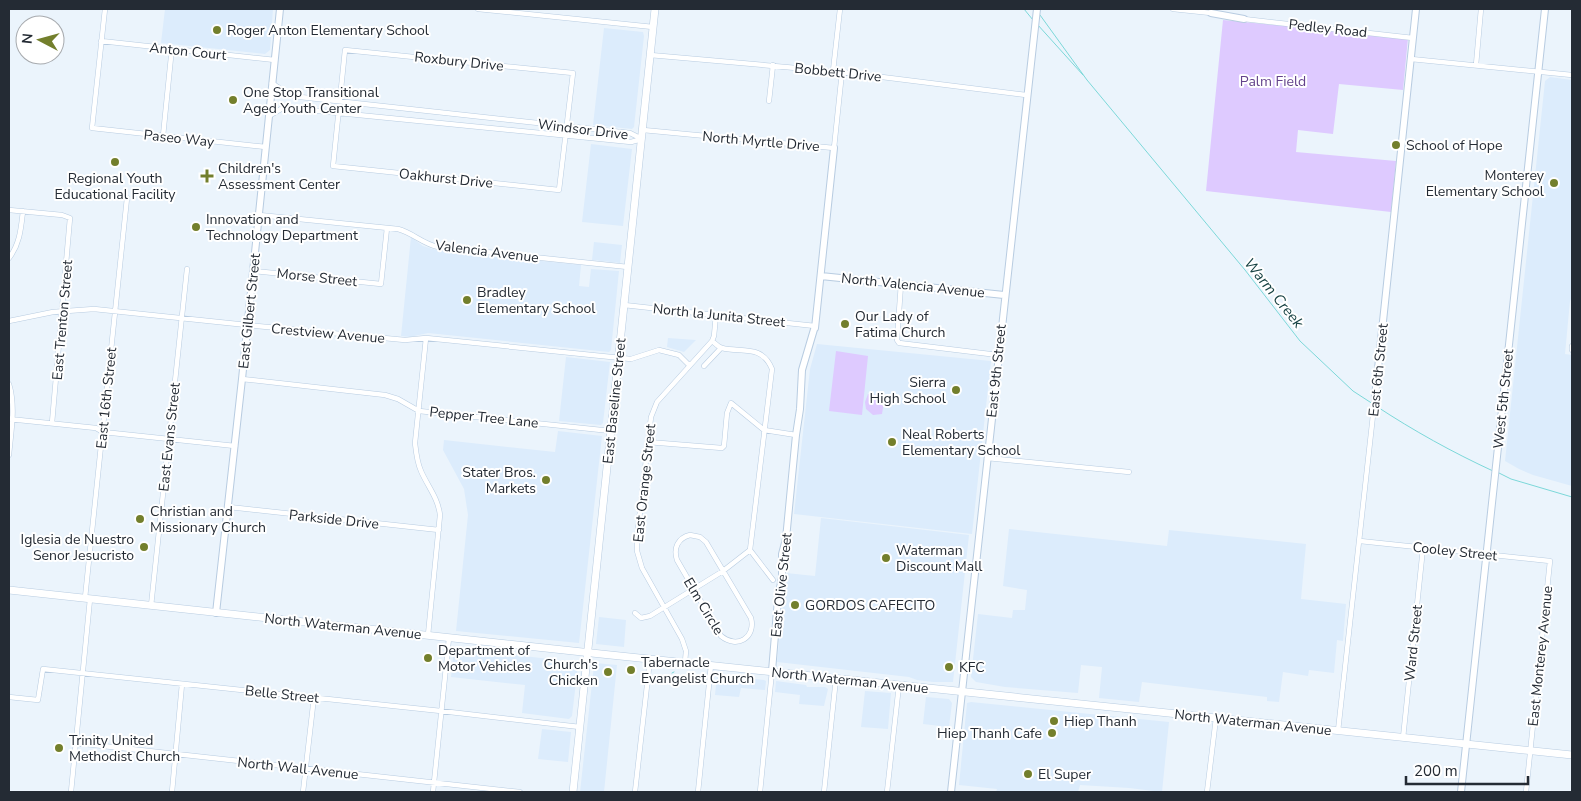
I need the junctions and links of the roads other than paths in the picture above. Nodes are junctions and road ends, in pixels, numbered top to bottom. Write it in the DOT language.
graph roads {
  1 [pos="105,9"];
  2 [pos="280,9"];
  3 [pos="478,9"];
  4 [pos="655,9"];
  5 [pos="840,9"];
  6 [pos="1037,9"];
  7 [pos="1174,9"];
  8 [pos="1416,9"];
  9 [pos="1481,9"];
  10 [pos="1545,9"];
  11 [pos="1211,13"];
  12 [pos="1244,19"];
  13 [pos="653,27"];
  14 [pos="1413,38"];
  15 [pos="101,41"];
  16 [pos="650,55"];
  17 [pos="171,57"];
  18 [pos="1411,59"];
  19 [pos="275,60"];
  20 [pos="773,65"];
  21 [pos="1476,65"];
  22 [pos="833,71"];
  23 [pos="842,72"];
  24 [pos="1538,72"];
  25 [pos="1572,75"];
  26 [pos="272,84"];
  27 [pos="1026,95"];
  28 [pos="769,101"];
  29 [pos="340,102"];
  30 [pos="339,112"];
  31 [pos="456,114"];
  32 [pos="269,116"];
  33 [pos="455,124"];
  34 [pos="566,126"];
  35 [pos="643,130"];
  36 [pos="565,135"];
  37 [pos="163,136"];
  38 [pos="642,139"];
  39 [pos="266,147"];
  40 [pos="834,148"];
  41 [pos="127,198"];
  42 [pos="9,210"];
  43 [pos="23,211"];
  44 [pos="259,215"];
  45 [pos="387,228"];
  46 [pos="9,258"];
  47 [pos="628,267"];
  48 [pos="187,269"];
  49 [pos="253,271"];
  50 [pos="821,276"];
  51 [pos="901,284"];
  52 [pos="1004,295"];
  53 [pos="624,305"];
  54 [pos="63,311"];
  55 [pos="115,311"];
  56 [pos="716,315"];
  57 [pos="182,318"];
  58 [pos="9,321"];
  59 [pos="247,326"];
  60 [pos="815,326"];
  61 [pos="426,338"];
  62 [pos="712,341"];
  63 [pos="1572,346"];
  64 [pos="721,348"];
  65 [pos="1572,350"];
  66 [pos="998,355"];
  67 [pos="618,358"];
  68 [pos="690,365"];
  69 [pos="704,366"];
  70 [pos="242,379"];
  71 [pos="9,384"];
  72 [pos="1375,397"];
  73 [pos="419,410"];
  74 [pos="11,419"];
  75 [pos="52,422"];
  76 [pos="764,430"];
  77 [pos="611,431"];
  78 [pos="103,432"];
  79 [pos="796,435"];
  80 [pos="169,439"];
  81 [pos="648,442"];
  82 [pos="235,446"];
  83 [pos="9,455"];
  84 [pos="987,458"];
  85 [pos="1129,472"];
  86 [pos="229,507"];
  87 [pos="439,530"];
  88 [pos="1360,541"];
  89 [pos="1423,548"];
  90 [pos="750,550"];
  91 [pos="1486,554"];
  92 [pos="1550,561"];
  93 [pos="723,571"];
  94 [pos="773,580"];
  95 [pos="9,590"];
  96 [pos="694,590"];
  97 [pos="87,598"];
  98 [pos="151,606"];
  99 [pos="665,608"];
  100 [pos="216,613"];
  101 [pos="636,614"];
  102 [pos="428,635"];
  103 [pos="449,638"];
  104 [pos="588,652"];
  105 [pos="650,659"];
  106 [pos="685,662"];
  107 [pos="711,665"];
  108 [pos="772,672"];
  109 [pos="83,674"];
  110 [pos="836,678"];
  111 [pos="182,684"];
  112 [pos="899,685"];
  113 [pos="963,691"];
  114 [pos="9,697"];
  115 [pos="314,698"];
  116 [pos="442,711"];
  117 [pos="1216,718"];
  118 [pos="580,727"];
  119 [pos="1338,731"];
  120 [pos="1403,738"];
  121 [pos="76,743"];
  122 [pos="1466,744"];
  123 [pos="1530,751"];
  124 [pos="174,755"];
  125 [pos="1572,755"];
  126 [pos="306,769"];
  127 [pos="434,783"];
  128 [pos="71,792"];
  129 [pos="172,792"];
  130 [pos="303,792"];
  131 [pos="433,792"];
  132 [pos="520,792"];
  133 [pos="573,792"];
  134 [pos="635,792"];
  135 [pos="698,792"];
  136 [pos="760,792"];
  137 [pos="824,792"];
  138 [pos="887,792"];
  139 [pos="952,792"];
  140 [pos="1207,792"];
  141 [pos="1462,792"];
  142 [pos="1526,792"];
  1 -- 15 [label="street"];
  2 -- 19 [label="street, East Gilbert Street"];
  3 -- 13 [label="street"];
  4 -- 13 [label="main road, East Baseline Street"];
  5 -- 22 [label="street"];
  6 -- 27 [label="street, East 9th Street"];
  7 -- 11 [label="street"];
  8 -- 14 [label="street, East 6th Street"];
  9 -- 21 [label="street"];
  10 -- 24 [label="street, West 5th Street"];
  11 -- 12 [label="street"];
  12 -- 14 [label="street, Pedley Road"];
  13 -- 16 [label="main road, East Baseline Street"];
  14 -- 18 [label="street, East 6th Street"];
  15 -- 19 [label="street, Anton Court"];
  15 -- 37 [label="street, Paseo Way"];
  16 -- 20 [label="street, Bobbett Drive"];
  16 -- 35 [label="main road, East Baseline Street"];
  17 -- 37 [label="street"];
  18 -- 21 [label="street"];
  18 -- 72 [label="street, East 6th Street"];
  19 -- 26 [label="street, East Gilbert Street"];
  20 -- 22 [label="street, Bobbett Drive"];
  20 -- 28 [label="street"];
  21 -- 24 [label="street"];
  22 -- 23 [label="street, Bobbett Drive"];
  23 -- 27 [label="street, Bobbett Drive"];
  23 -- 40 [label="street, North Myrtle Drive"];
  24 -- 25 [label="street"];
  24 -- 91 [label="street, West 5th Street"];
  26 -- 29 [label="street, Windsor Drive"];
  26 -- 32 [label="street, East Gilbert Street"];
  27 -- 52 [label="street, East 9th Street"];
  29 -- 30 [label="street, Roxbury Drive"];
  29 -- 31 [label="street, Windsor Drive"];
  29 -- 34 [label="street, Roxbury Drive"];
  30 -- 32 [label="street, Windsor Drive"];
  30 -- 33 [label="street, Windsor Drive"];
  30 -- 36 [label="street, Oakhurst Drive"];
  31 -- 33 [label="street"];
  31 -- 34 [label="street, Windsor Drive"];
  32 -- 39 [label="street, East Gilbert Street"];
  33 -- 36 [label="street, Windsor Drive"];
  34 -- 36 [label="street, Roxbury Drive"];
  34 -- 38 [label="street, Windsor Drive"];
  35 -- 38 [label="main road, East Baseline Street"];
  35 -- 40 [label="street, North Myrtle Drive"];
  36 -- 38 [label="street, Windsor Drive"];
  37 -- 39 [label="street, Paseo Way"];
  38 -- 47 [label="main road, East Baseline Street"];
  39 -- 44 [label="street, East Gilbert Street"];
  40 -- 50 [label="street, East Olive Street"];
  41 -- 55 [label="street, East 16th Street"];
  42 -- 43 [label="street"];
  43 -- 46 [label="street"];
  43 -- 54 [label="street, East Trenton Street"];
  44 -- 45 [label="street, Valencia Avenue"];
  44 -- 49 [label="street, East Gilbert Street"];
  45 -- 47 [label="street, Valencia Avenue"];
  45 -- 49 [label="street, Morse Street"];
  47 -- 53 [label="main road, East Baseline Street"];
  48 -- 57 [label="street, East Evans Street"];
  49 -- 59 [label="street, East Gilbert Street"];
  50 -- 51 [label="street, North Valencia Avenue"];
  50 -- 60 [label="street, East Olive Street"];
  51 -- 52 [label="street, North Valencia Avenue"];
  51 -- 66 [label="street"];
  52 -- 66 [label="street, East 9th Street"];
  53 -- 56 [label="street, North la Junita Street"];
  53 -- 67 [label="main road, East Baseline Street"];
  54 -- 55 [label="street, Crestview Avenue"];
  54 -- 58 [label="street, Crestview Avenue"];
  54 -- 75 [label="street, East Trenton Street"];
  55 -- 57 [label="street, Crestview Avenue"];
  55 -- 78 [label="street, East 16th Street"];
  56 -- 60 [label="street, North la Junita Street"];
  56 -- 62 [label="street"];
  57 -- 59 [label="street, Crestview Avenue"];
  57 -- 80 [label="street, East Evans Street"];
  59 -- 61 [label="street, Crestview Avenue"];
  59 -- 70 [label="street, East Gilbert Street"];
  60 -- 79 [label="street, East Olive Street"];
  61 -- 67 [label="street, Crestview Avenue"];
  61 -- 73 [label="street"];
  62 -- 64 [label="street"];
  62 -- 68 [label="street, East Orange Street"];
  63 -- 65 [label="street"];
  64 -- 69 [label="street"];
  64 -- 76 [label="street"];
  66 -- 84 [label="street, East 9th Street"];
  67 -- 68 [label="street, Crestview Avenue"];
  67 -- 77 [label="main road, East Baseline Street"];
  68 -- 81 [label="street, East Orange Street"];
  70 -- 73 [label="street, Pepper Tree Lane"];
  70 -- 82 [label="street, East Gilbert Street"];
  71 -- 74 [label="street"];
  72 -- 88 [label="street, East 6th Street"];
  73 -- 77 [label="street, Pepper Tree Lane"];
  73 -- 87 [label="street"];
  74 -- 75 [label="street"];
  74 -- 83 [label="street"];
  75 -- 78 [label="street"];
  76 -- 79 [label="street"];
  76 -- 81 [label="street"];
  76 -- 90 [label="street"];
  77 -- 104 [label="main road, East Baseline Street"];
  78 -- 80 [label="street"];
  78 -- 97 [label="street, East 16th Street"];
  79 -- 108 [label="street, East Olive Street"];
  80 -- 82 [label="street"];
  80 -- 98 [label="street, East Evans Street"];
  81 -- 99 [label="street, East Orange Street"];
  82 -- 86 [label="street, East Gilbert Street"];
  84 -- 85 [label="street"];
  84 -- 113 [label="street, East 9th Street"];
  86 -- 87 [label="street, Parkside Drive"];
  86 -- 100 [label="street, East Gilbert Street"];
  87 -- 102 [label="street"];
  88 -- 89 [label="street, Cooley Street"];
  88 -- 119 [label="street, East 6th Street"];
  89 -- 91 [label="street, Cooley Street"];
  89 -- 120 [label="street, Ward Street"];
  90 -- 93 [label="street"];
  90 -- 94 [label="street"];
  91 -- 92 [label="street, Cooley Street"];
  91 -- 122 [label="street, West 5th Street"];
  92 -- 123 [label="street, East Monterey Avenue"];
  93 -- 96 [label="street"];
  93 -- 96 [label="street, Elm Circle"];
  93 -- 96 [label="street, Elm Circle"];
  95 -- 97 [label="main road, North Waterman Avenue"];
  96 -- 99 [label="street"];
  97 -- 98 [label="main road, North Waterman Avenue"];
  97 -- 109 [label="street, East 16th Street"];
  98 -- 100 [label="main road, North Waterman Avenue"];
  99 -- 101 [label="street"];
  99 -- 106 [label="street, East Orange Street"];
  100 -- 102 [label="main road, North Waterman Avenue"];
  102 -- 103 [label="main road, North Waterman Avenue"];
  103 -- 104 [label="main road, North Waterman Avenue"];
  103 -- 116 [label="street"];
  104 -- 105 [label="main road, North Waterman Avenue"];
  104 -- 118 [label="main road, East Baseline Street"];
  105 -- 106 [label="main road, North Waterman Avenue"];
  105 -- 134 [label="street"];
  106 -- 107 [label="main road, North Waterman Avenue"];
  107 -- 108 [label="main road, North Waterman Avenue"];
  107 -- 135 [label="street"];
  108 -- 110 [label="main road, North Waterman Avenue"];
  108 -- 136 [label="street, East Olive Street"];
  109 -- 111 [label="street, Belle Street"];
  109 -- 114 [label="street, Belle Street"];
  109 -- 121 [label="street, East 16th Street"];
  110 -- 112 [label="main road, North Waterman Avenue"];
  110 -- 137 [label="street"];
  111 -- 115 [label="street, Belle Street"];
  111 -- 124 [label="street"];
  112 -- 113 [label="main road, North Waterman Avenue"];
  112 -- 138 [label="street"];
  113 -- 117 [label="main road, North Waterman Avenue"];
  113 -- 139 [label="street, East 9th Street"];
  115 -- 116 [label="street, Belle Street"];
  115 -- 126 [label="street"];
  116 -- 118 [label="street, Belle Street"];
  116 -- 127 [label="street"];
  117 -- 119 [label="main road, North Waterman Avenue"];
  117 -- 140 [label="street"];
  118 -- 133 [label="main road, East Baseline Street"];
  119 -- 120 [label="main road, North Waterman Avenue"];
  120 -- 122 [label="main road, North Waterman Avenue"];
  121 -- 124 [label="street, North Wall Avenue"];
  121 -- 128 [label="street, East 16th Street"];
  122 -- 123 [label="main road, North Waterman Avenue"];
  122 -- 141 [label="street, West 5th Street"];
  123 -- 125 [label="main road, North Waterman Avenue"];
  123 -- 142 [label="street, East Monterey Avenue"];
  124 -- 126 [label="street, North Wall Avenue"];
  124 -- 129 [label="street"];
  126 -- 127 [label="street, North Wall Avenue"];
  126 -- 130 [label="street"];
  127 -- 131 [label="street"];
  127 -- 132 [label="street, North Wall Avenue"];
}
